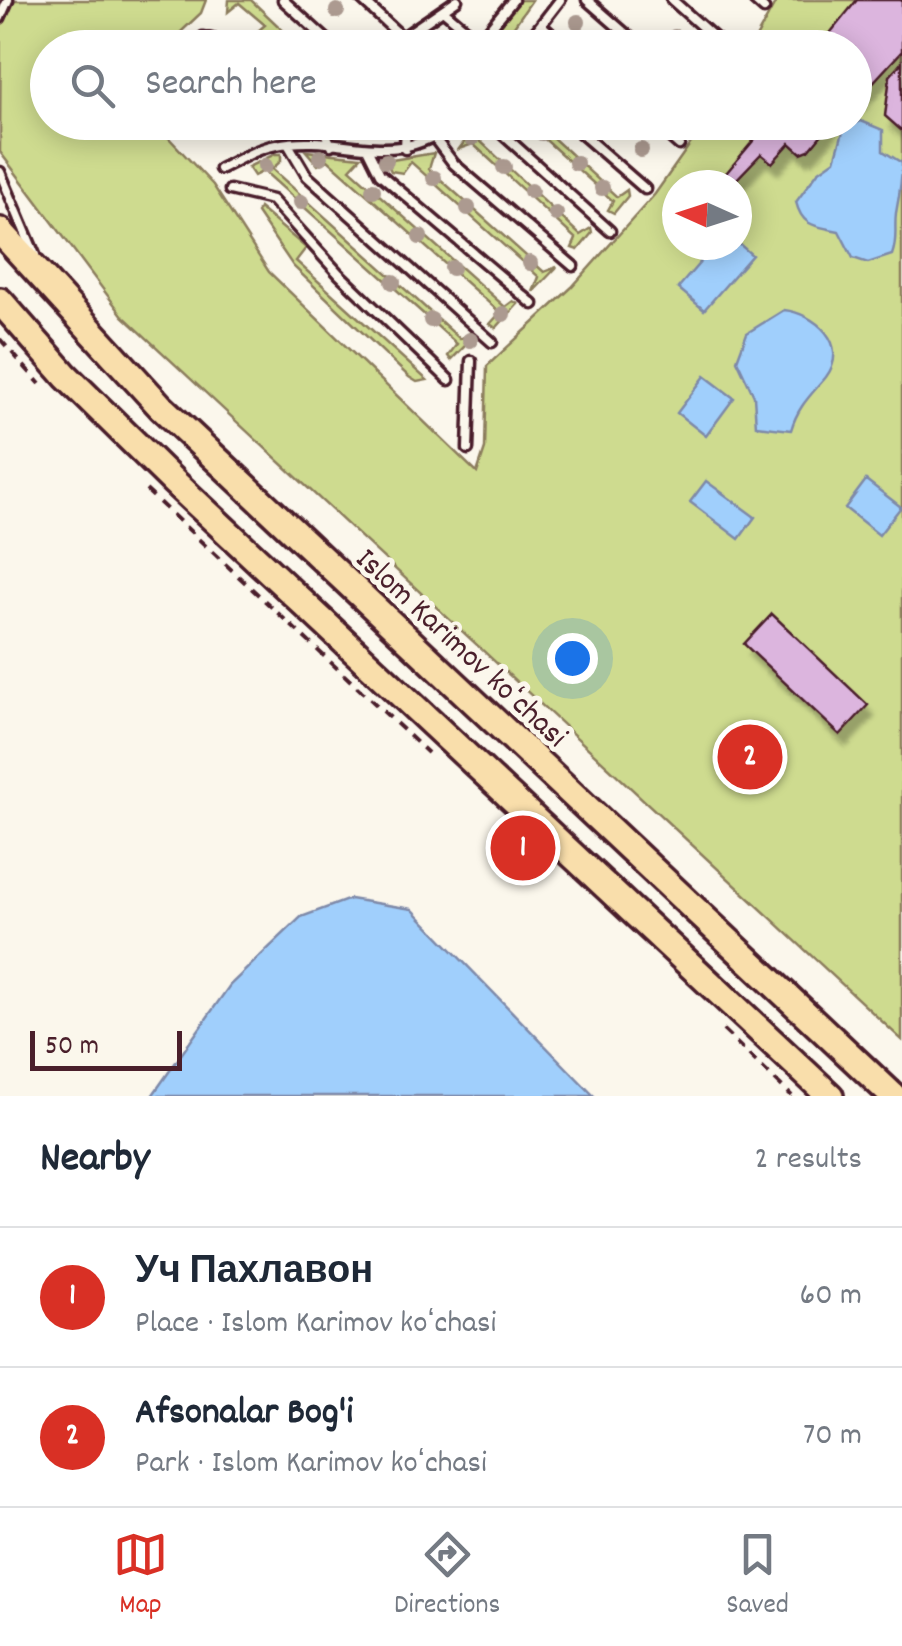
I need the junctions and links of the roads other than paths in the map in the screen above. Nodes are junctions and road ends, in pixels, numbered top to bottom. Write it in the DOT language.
graph roads {
  1 [pos="8,0"];
  2 [pos="283,0"];
  3 [pos="362,0"];
  4 [pos="438,0"];
  5 [pos="457,0"];
  6 [pos="513,0"];
  7 [pos="560,0"];
  8 [pos="588,0"];
  9 [pos="672,0"];
  10 [pos="754,0"];
  11 [pos="764,8"];
  12 [pos="446,10"];
  13 [pos="0,18"];
  14 [pos="541,24"];
  15 [pos="316,30"];
  16 [pos="395,30"];
  17 [pos="421,30"];
  18 [pos="464,30"];
  19 [pos="488,30"];
  20 [pos="536,30"];
  21 [pos="548,30"];
  22 [pos="622,30"];
  23 [pos="706,30"];
  24 [pos="329,140"];
  25 [pos="405,140"];
  26 [pos="432,140"];
  27 [pos="436,140"];
  28 [pos="509,140"];
  29 [pos="589,140"];
  30 [pos="673,140"];
  31 [pos="288,144"];
  32 [pos="331,145"];
  33 [pos="678,145"];
  34 [pos="367,148"];
  35 [pos="405,149"];
  36 [pos="220,170"];
  37 [pos="0,172"];
  38 [pos="645,189"];
  39 [pos="230,190"];
  40 [pos="0,231"];
  41 [pos="610,231"];
  42 [pos="573,266"];
  43 [pos="48,288"];
  44 [pos="0,302"];
  45 [pos="533,304"];
  46 [pos="492,342"];
  47 [pos="471,362"];
  48 [pos="450,380"];
  49 [pos="468,449"];
  50 [pos="830,1096"];
  51 [pos="894,1096"];
  1 -- 13 [label="lane"];
  2 -- 15 [label="lane"];
  3 -- 16 [label="lane"];
  4 -- 12 [label="lane"];
  5 -- 12 [label="lane"];
  6 -- 19 [label="lane"];
  7 -- 14 [label="lane"];
  8 -- 22 [label="lane"];
  9 -- 23 [label="lane"];
  10 -- 11 [label="lane"];
  12 -- 17 [label="lane"];
  12 -- 18 [label="lane"];
  14 -- 20 [label="lane"];
  14 -- 21 [label="lane"];
  24 -- 32 [label="lane"];
  25 -- 35 [label="lane"];
  26 -- 35 [label="lane"];
  27 -- 42 [label="lane"];
  28 -- 41 [label="lane"];
  29 -- 38 [label="lane"];
  30 -- 33 [label="lane"];
  31 -- 32 [label="lane"];
  31 -- 36 [label="lane"];
  31 -- 46 [label="lane"];
  32 -- 34 [label="lane"];
  34 -- 35 [label="lane"];
  34 -- 45 [label="lane"];
  37 -- 43 [label="lane"];
  39 -- 48 [label="lane"];
  40 -- 43 [label="main road, Islom Karimov koʻchasi"];
  43 -- 51 [label="main road, Islom Karimov koʻchasi"];
  44 -- 50 [label="main road"];
  47 -- 49 [label="lane"];
}
